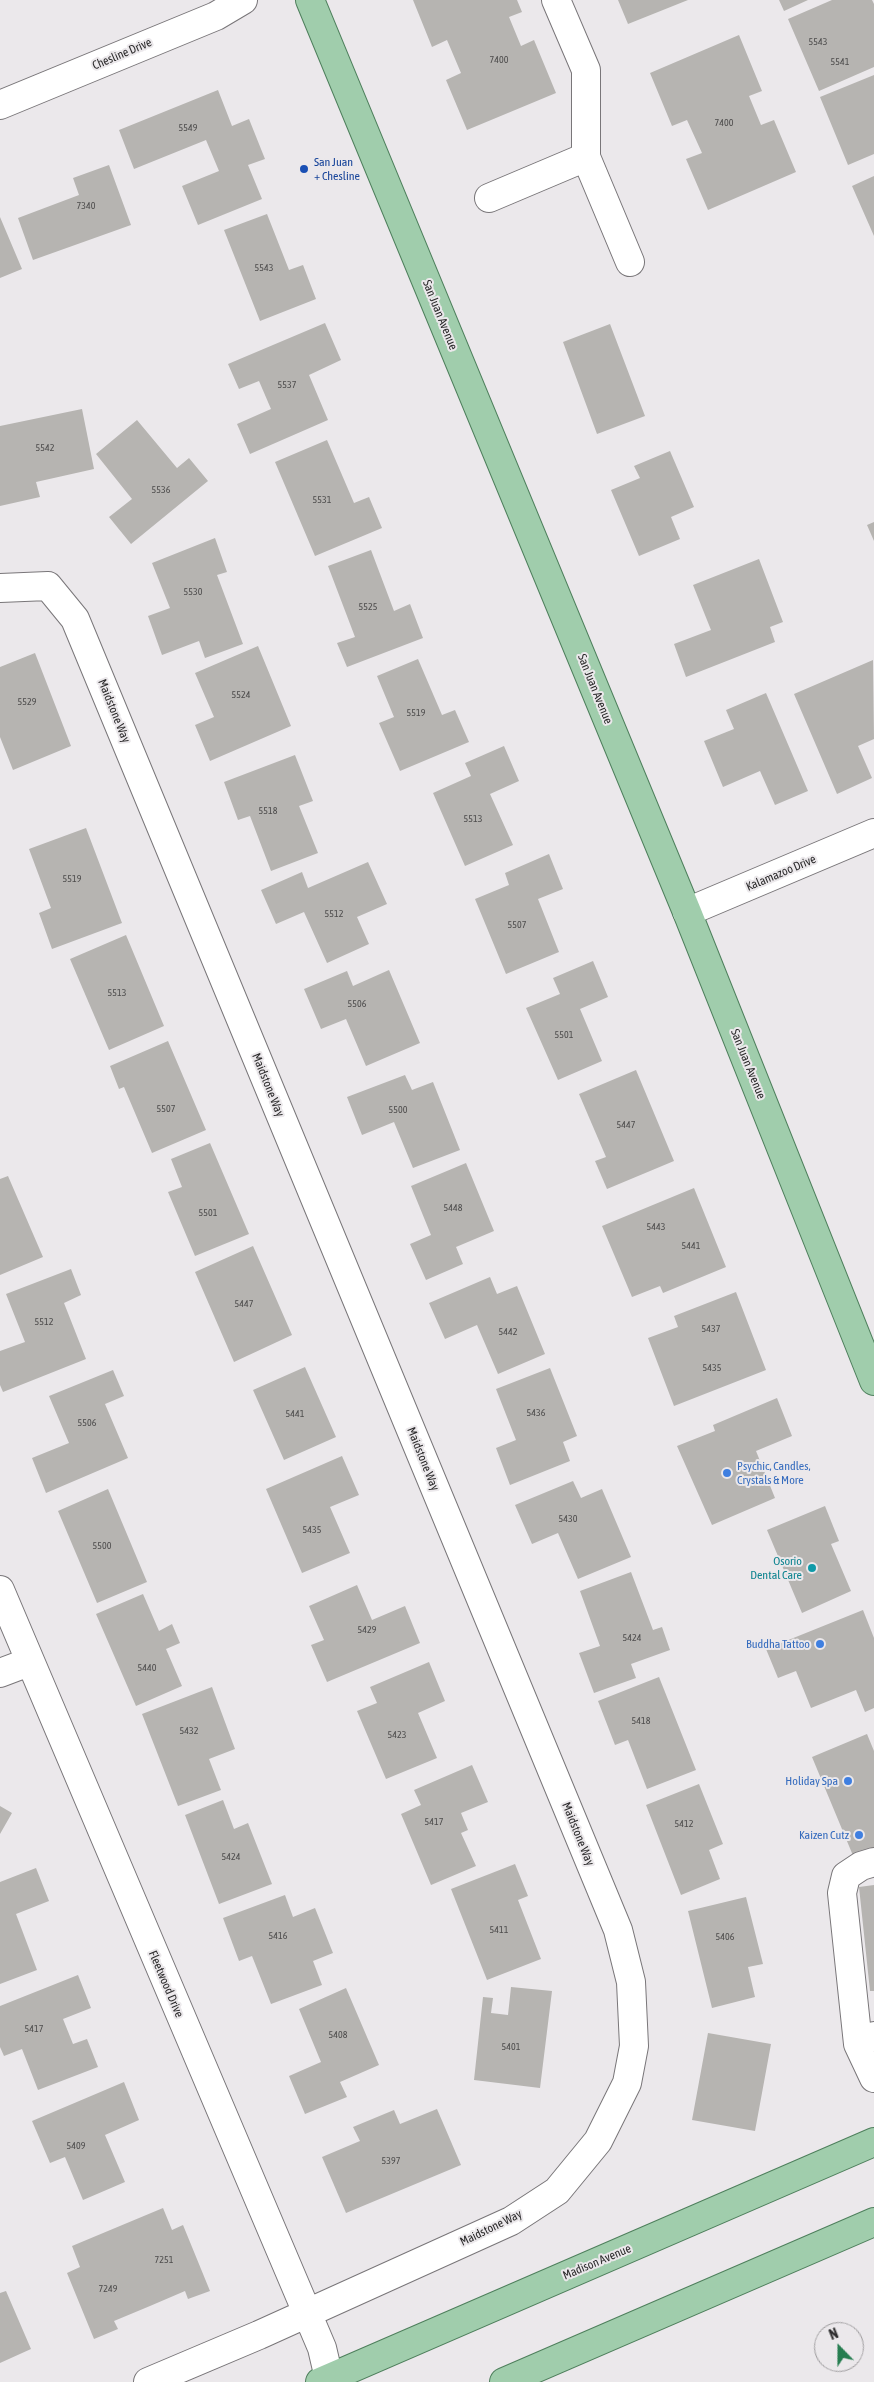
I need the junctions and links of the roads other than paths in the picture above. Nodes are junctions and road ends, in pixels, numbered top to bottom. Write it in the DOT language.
graph roads {
  1 [pos="243,0"];
  2 [pos="310,0"];
  3 [pos="556,0"];
  4 [pos="0,105"];
  5 [pos="586,157"];
  6 [pos="489,198"];
  7 [pos="630,262"];
  8 [pos="0,588"];
  9 [pos="874,833"];
  10 [pos="687,912"];
  11 [pos="874,1381"];
  12 [pos="0,1590"];
  13 [pos="29,1662"];
  14 [pos="0,1673"];
  15 [pos="874,1862"];
  16 [pos="866,2040"];
  17 [pos="874,2078"];
  18 [pos="874,2142"];
  19 [pos="874,2222"];
  20 [pos="307,2313"];
  21 [pos="326,2381"];
  22 [pos="148,2382"];
  23 [pos="504,2382"];
  1 -- 4 [label="street, Chesline Drive"];
  2 -- 10 [label="main road, San Juan Avenue"];
  3 -- 5 [label="street"];
  5 -- 6 [label="street"];
  5 -- 7 [label="street"];
  8 -- 20 [label="street, Maidstone Way"];
  9 -- 10 [label="street, Kalamazoo Drive"];
  10 -- 11 [label="main road, San Juan Avenue"];
  12 -- 13 [label="street, Fleetwood Drive"];
  13 -- 14 [label="street"];
  13 -- 20 [label="street, Fleetwood Drive"];
  15 -- 16 [label="street"];
  16 -- 17 [label="street"];
  18 -- 21 [label="main road, Madison Avenue"];
  19 -- 23 [label="main road"];
  20 -- 21 [label="street, Fleetwood Drive"];
  20 -- 22 [label="street"];
}
